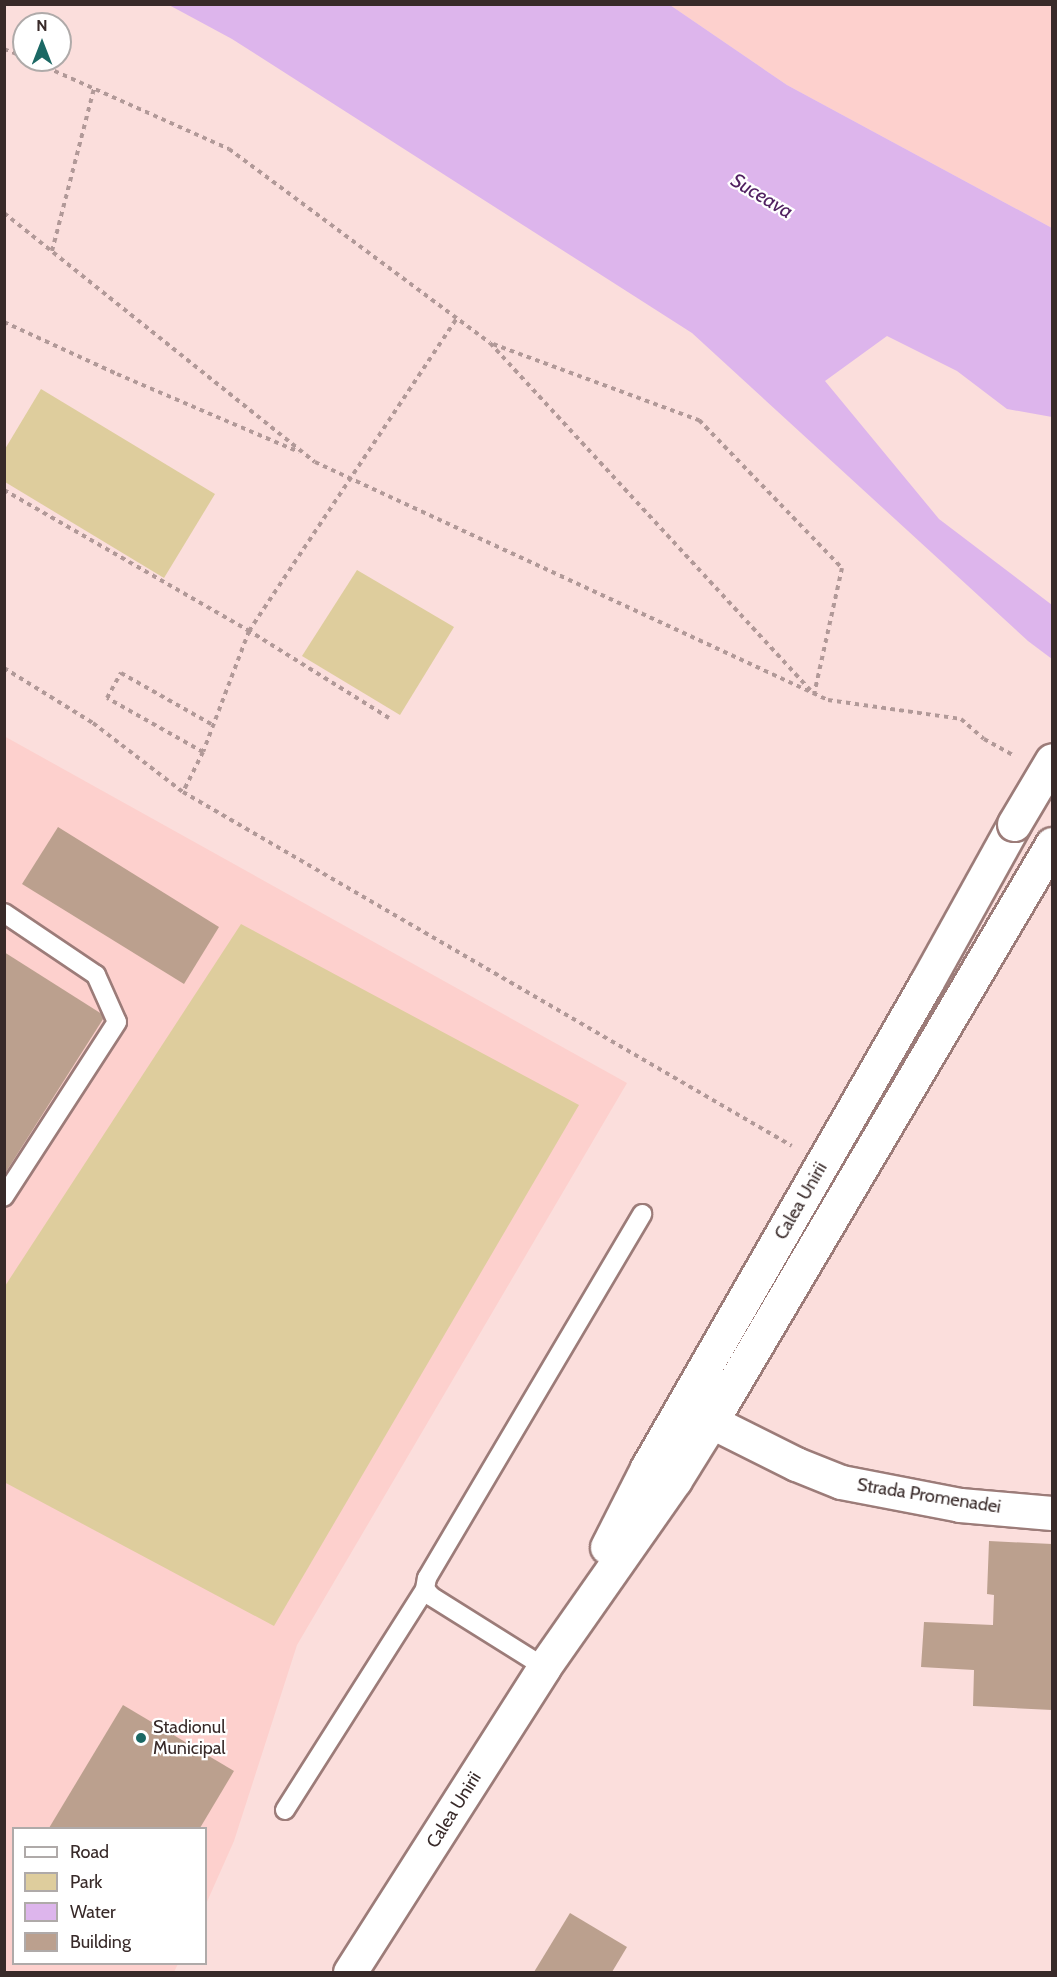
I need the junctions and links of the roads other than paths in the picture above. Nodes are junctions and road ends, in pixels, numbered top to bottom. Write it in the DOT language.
graph roads {
  1 [pos="1038,760"];
  2 [pos="1052,846"];
  3 [pos="4,913"];
  4 [pos="4,1197"];
  5 [pos="642,1214"];
  6 [pos="682,1407"];
  7 [pos="711,1422"];
  8 [pos="1053,1513"];
  9 [pos="425,1589"];
  10 [pos="551,1657"];
  11 [pos="285,1810"];
  12 [pos="350,1972"];
  1 -- 6 [label="main road, Calea Unirii, bridge"];
  2 -- 7 [label="main road, Calea Unirii"];
  3 -- 4 [label="lane"];
  5 -- 9 [label="lane"];
  6 -- 7 [label="main road, Strada Promenadei"];
  6 -- 10 [label="main road, Calea Unirii"];
  7 -- 8 [label="main road, Strada Promenadei"];
  7 -- 10 [label="main road, Calea Unirii"];
  9 -- 10 [label="lane"];
  9 -- 11 [label="lane"];
  10 -- 12 [label="main road, Calea Unirii"];
}
